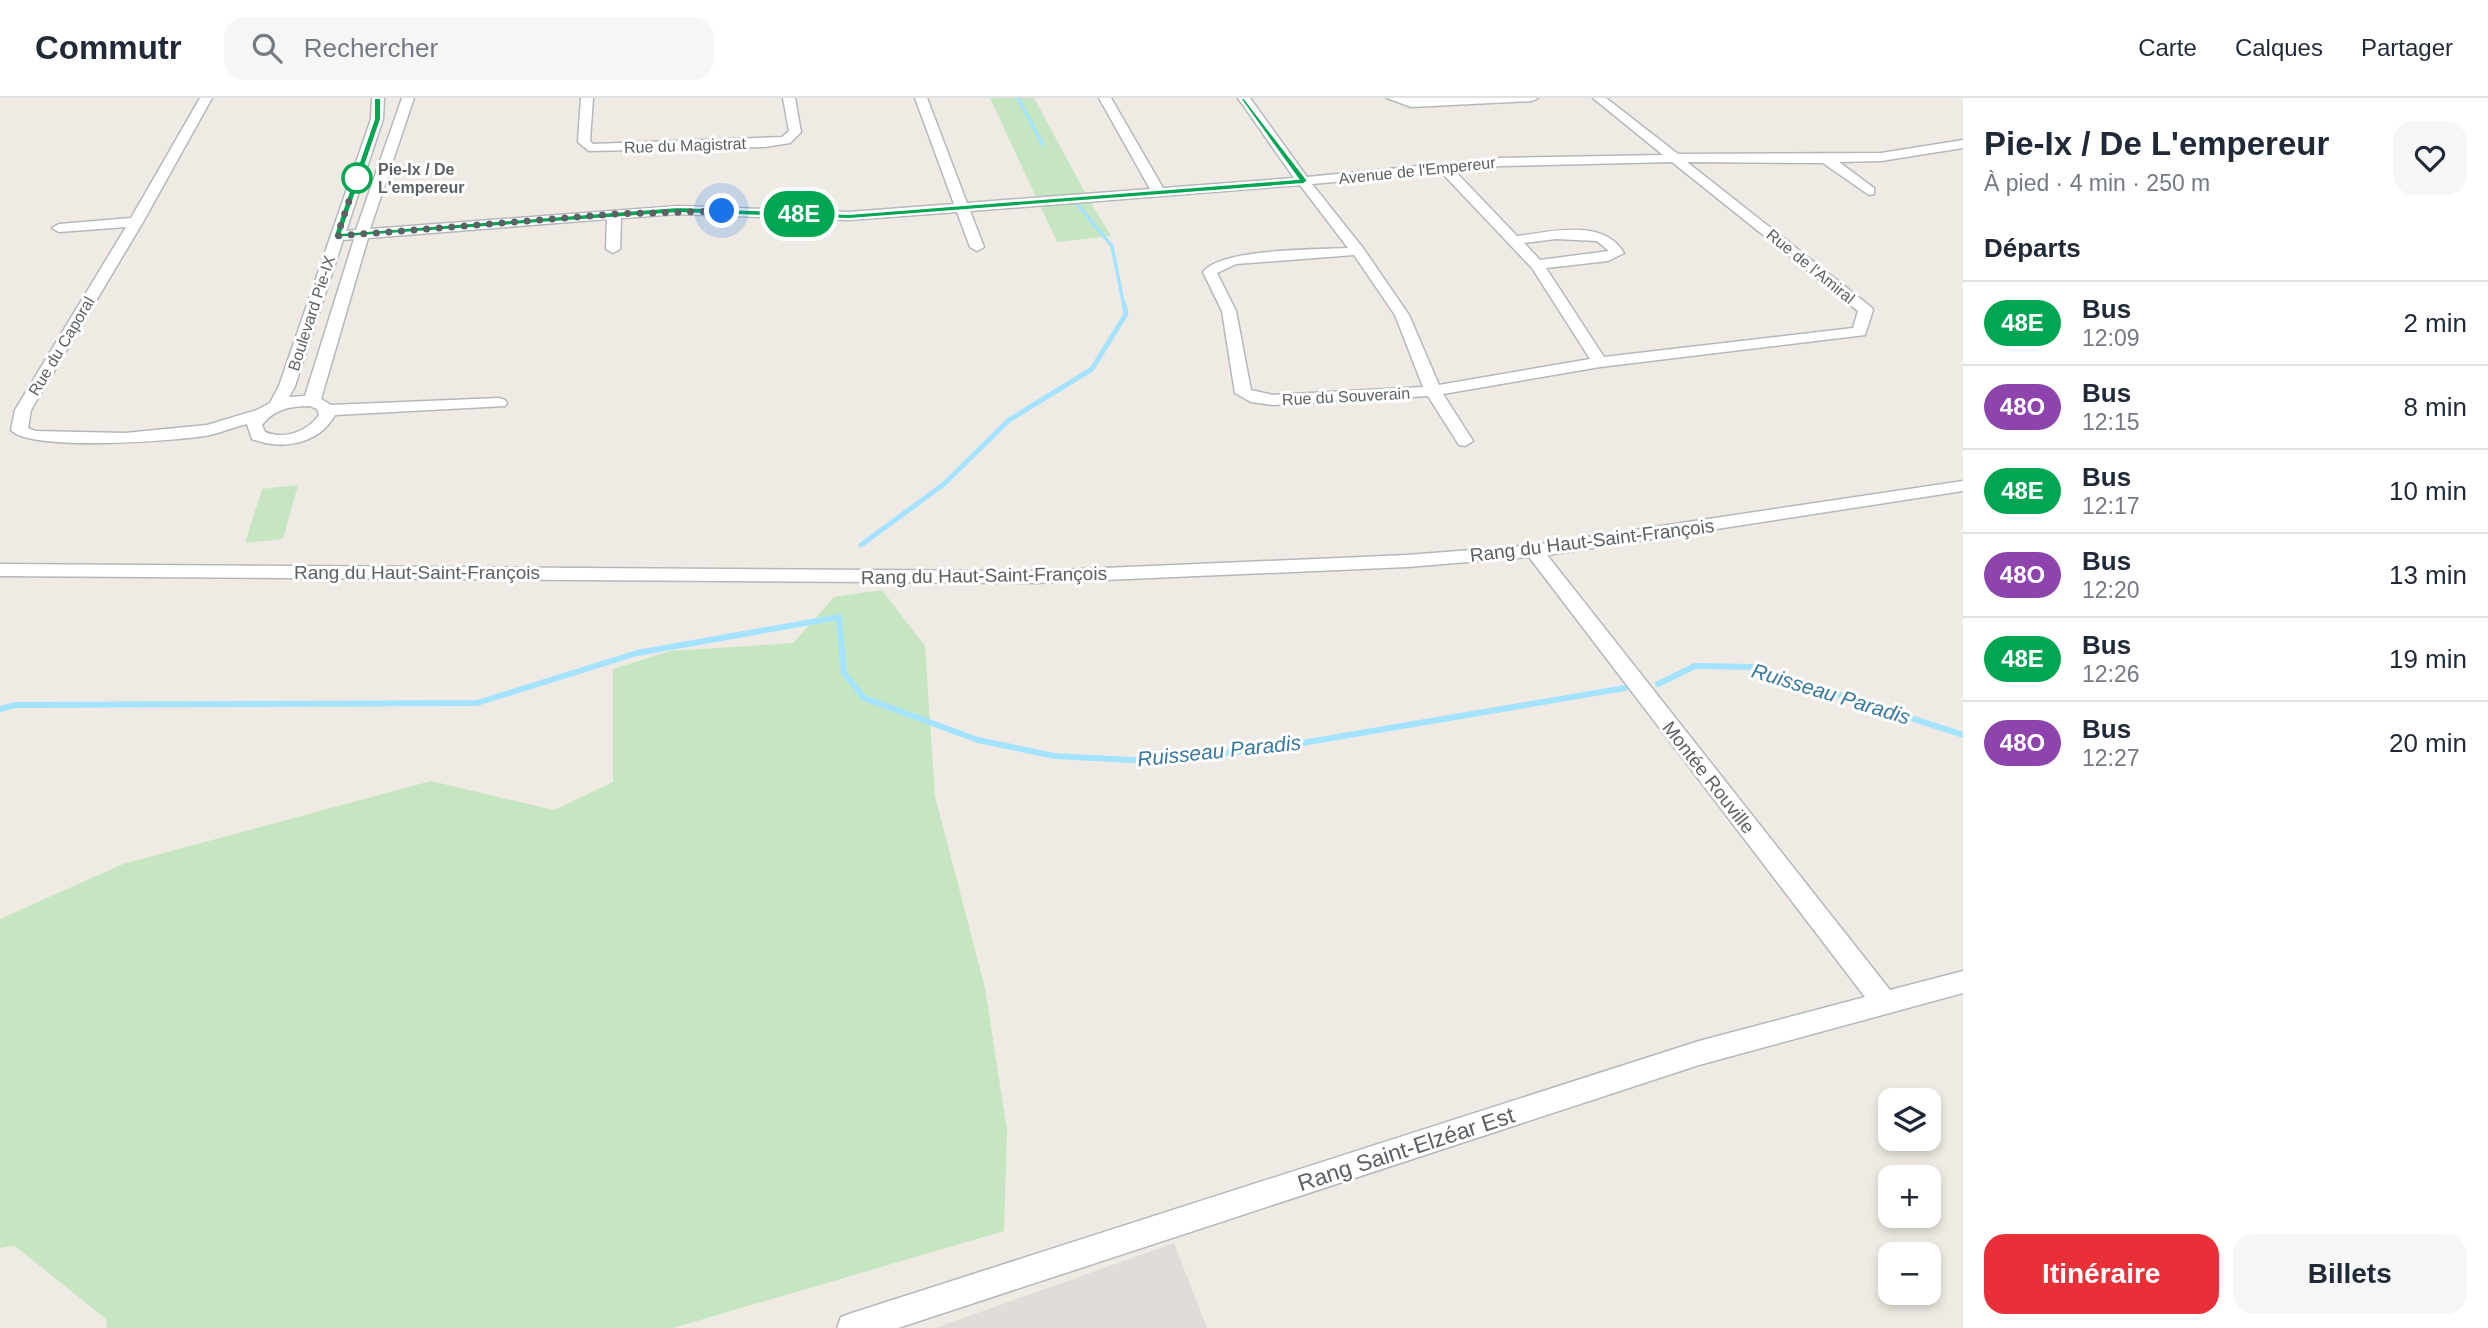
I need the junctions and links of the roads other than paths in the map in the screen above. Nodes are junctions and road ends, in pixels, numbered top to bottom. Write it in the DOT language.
graph roads {
  1 [pos="205,98"];
  2 [pos="378,98"];
  3 [pos="408,98"];
  4 [pos="587,98"];
  5 [pos="789,98"];
  6 [pos="921,98"];
  7 [pos="1105,98"];
  8 [pos="1244,98"];
  9 [pos="1393,98"];
  10 [pos="1532,98"];
  11 [pos="1599,98"];
  12 [pos="1960,147"];
  13 [pos="1677,158"];
  14 [pos="1826,159"];
  15 [pos="1445,168"];
  16 [pos="1303,181"];
  17 [pos="1158,191"];
  18 [pos="1869,191"];
  19 [pos="961,209"];
  20 [pos="614,214"];
  21 [pos="136,222"];
  22 [pos="59,228"];
  23 [pos="362,234"];
  24 [pos="337,236"];
  25 [pos="1515,240"];
  26 [pos="977,247"];
  27 [pos="612,249"];
  28 [pos="1358,251"];
  29 [pos="1537,265"];
  30 [pos="1600,362"];
  31 [pos="1433,391"];
  32 [pos="499,403"];
  33 [pos="269,410"];
  34 [pos="320,412"];
  35 [pos="208,430"];
  36 [pos="258,435"];
  37 [pos="1465,441"];
  38 [pos="1963,486"];
  39 [pos="1534,551"];
  40 [pos="0,570"];
  41 [pos="1963,982"];
  42 [pos="1885,1003"];
  43 [pos="852,1328"];
  1 -- 21 [label="street, Rue du Caporal"];
  2 -- 24 [label="street, Boulevard Pie-IX"];
  3 -- 23 [label="street, Boulevard Pie-IX"];
  4 -- 5 [label="street, Rue du Magistrat"];
  6 -- 19 [label="street"];
  7 -- 17 [label="street"];
  8 -- 16 [label="street"];
  9 -- 10 [label="street"];
  11 -- 13 [label="street, Rue de l'Amiral"];
  12 -- 14 [label="street, Avenue de l'Empereur"];
  13 -- 14 [label="street, Avenue de l'Empereur"];
  13 -- 15 [label="street, Avenue de l'Empereur"];
  13 -- 30 [label="street, Rue de l'Amiral"];
  14 -- 18 [label="street"];
  15 -- 16 [label="street, Avenue de l'Empereur"];
  15 -- 25 [label="street"];
  16 -- 17 [label="street, Avenue de l'Empereur"];
  16 -- 28 [label="street"];
  17 -- 19 [label="street, Avenue de l'Empereur"];
  19 -- 20 [label="street, Avenue de l'Empereur"];
  19 -- 26 [label="street"];
  20 -- 23 [label="street, Avenue de l'Empereur"];
  20 -- 27 [label="street"];
  21 -- 22 [label="street"];
  21 -- 35 [label="street, Rue du Caporal"];
  23 -- 24 [label="street, Avenue de l'Empereur"];
  23 -- 34 [label="street, Boulevard Pie-IX"];
  24 -- 33 [label="street, Boulevard Pie-IX"];
  25 -- 29 [label="street"];
  25 -- 29 [label="street"];
  28 -- 31 [label="street"];
  28 -- 31 [label="street, Rue du Souverain"];
  29 -- 30 [label="street"];
  30 -- 31 [label="street, Rue du Souverain"];
  31 -- 37 [label="street"];
  32 -- 34 [label="street"];
  33 -- 34 [label="street, Rue du Caporal"];
  33 -- 35 [label="street, Rue du Caporal"];
  33 -- 36 [label="street, Boulevard Pie-IX"];
  34 -- 36 [label="street, Rue du Caporal"];
  35 -- 36 [label="street, Rue du Caporal"];
  38 -- 39 [label="street, Rang du Haut-Saint-François"];
  39 -- 40 [label="street, Rang du Haut-Saint-François"];
  39 -- 42 [label="street, Montée Rouville"];
  41 -- 42 [label="street, Rang Saint-Elzéar Est"];
  42 -- 43 [label="street, Rang Saint-Elzéar Est"];
}
